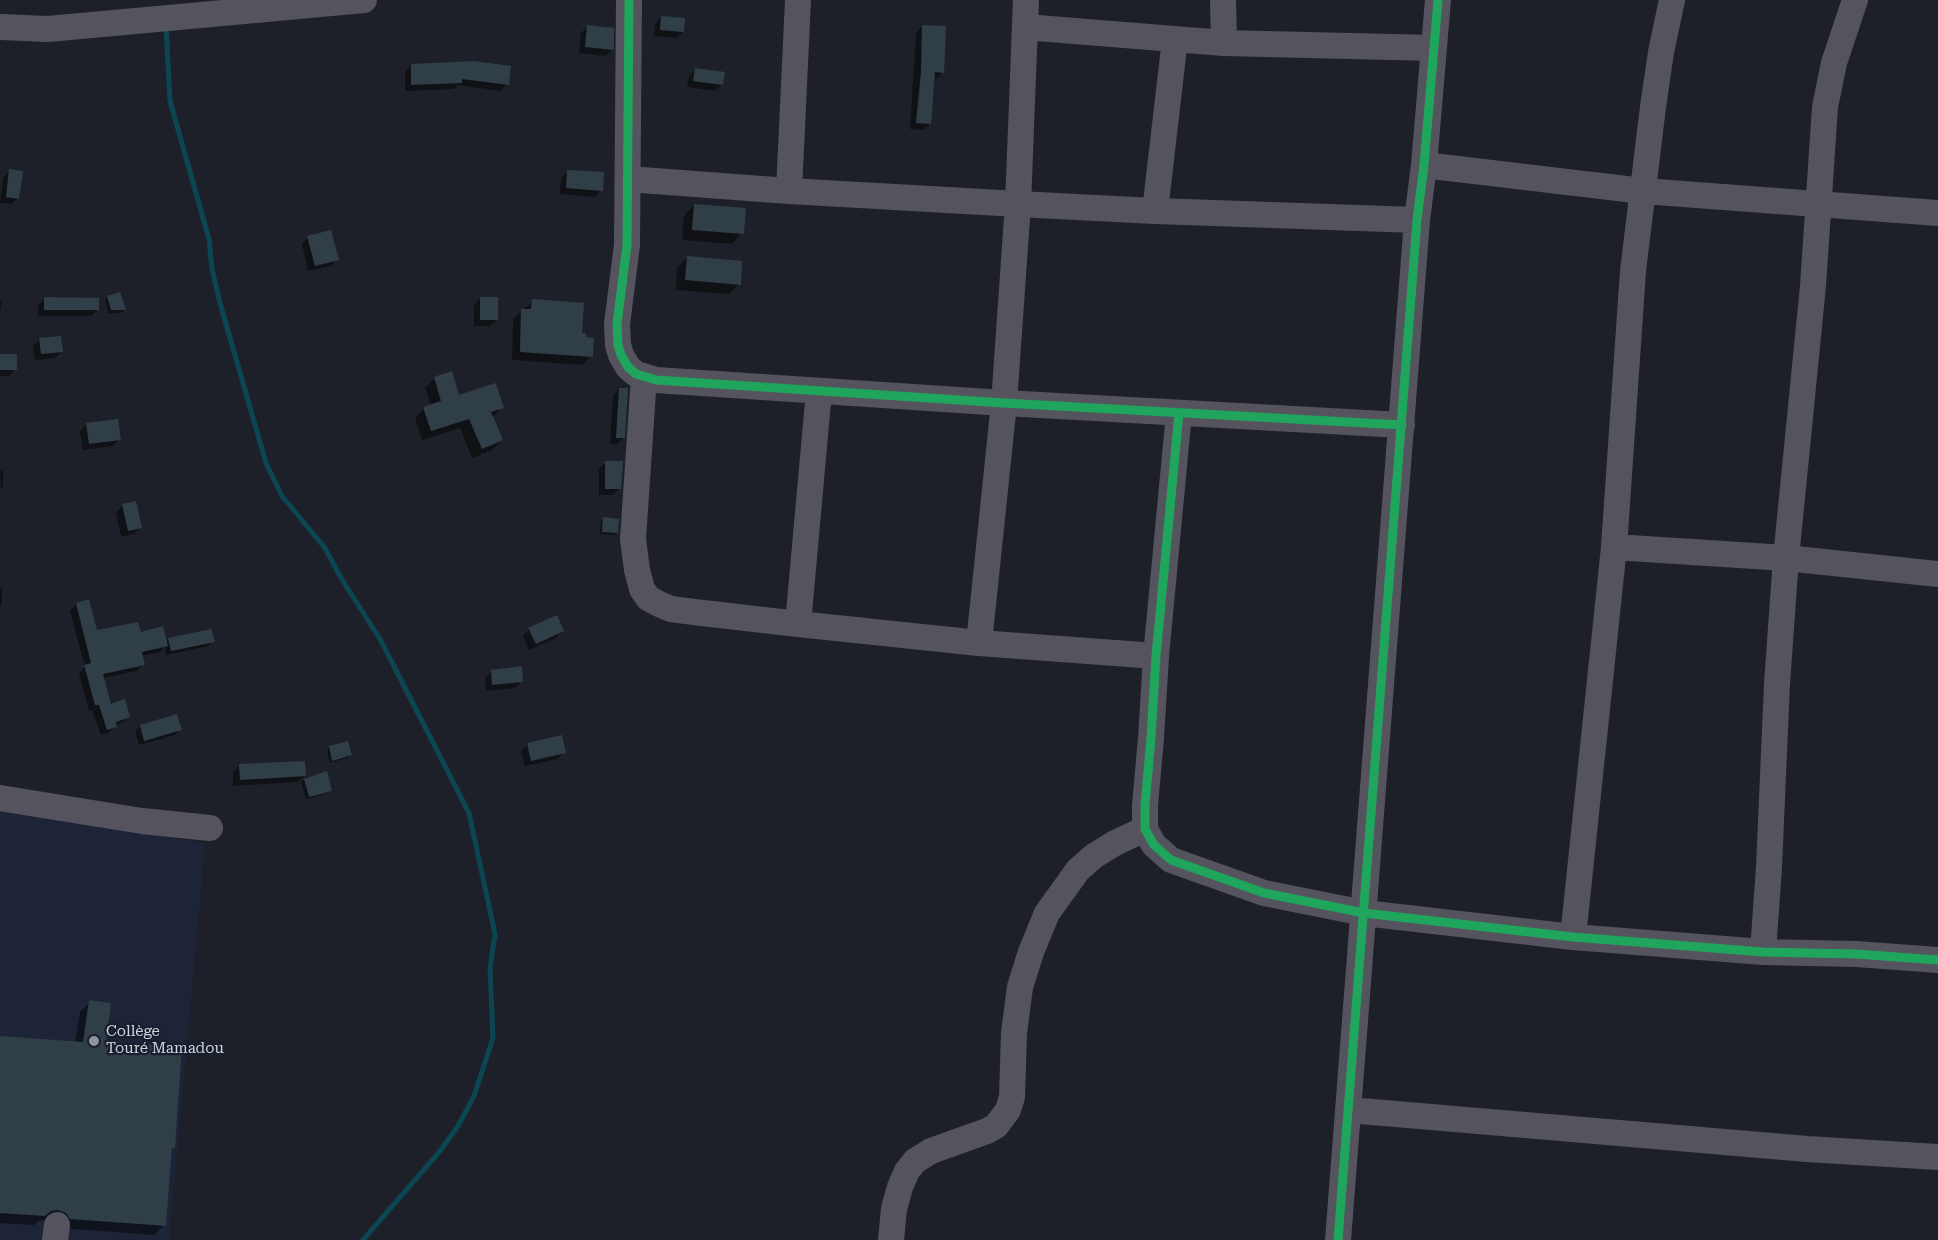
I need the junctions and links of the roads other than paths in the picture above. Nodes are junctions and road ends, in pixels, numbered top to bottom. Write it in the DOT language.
graph roads {
  1 [pos="364,0"];
  2 [pos="629,0"];
  3 [pos="798,0"];
  4 [pos="1026,0"];
  5 [pos="1223,0"];
  6 [pos="1438,0"];
  7 [pos="1672,0"];
  8 [pos="1855,0"];
  9 [pos="0,27"];
  10 [pos="1025,27"];
  11 [pos="1175,39"];
  12 [pos="1224,43"];
  13 [pos="1434,48"];
  14 [pos="1424,165"];
  15 [pos="628,179"];
  16 [pos="789,191"];
  17 [pos="1643,191"];
  18 [pos="1018,204"];
  19 [pos="1818,205"];
  20 [pos="1155,212"];
  21 [pos="1938,213"];
  22 [pos="1418,220"];
  23 [pos="644,377"];
  24 [pos="819,391"];
  25 [pos="1004,403"];
  26 [pos="1179,414"];
  27 [pos="1402,425"];
  28 [pos="1614,547"];
  29 [pos="1786,558"];
  30 [pos="1938,574"];
  31 [pos="798,624"];
  32 [pos="979,643"];
  33 [pos="1156,656"];
  34 [pos="0,798"];
  35 [pos="210,828"];
  36 [pos="1145,829"];
  37 [pos="1364,914"];
  38 [pos="1573,938"];
  39 [pos="1763,952"];
  40 [pos="1938,960"];
  41 [pos="1349,1110"];
  42 [pos="1938,1157"];
  43 [pos="891,1240"];
  44 [pos="1338,1240"];
  1 -- 9 [label="street"];
  2 -- 15 [label="street"];
  3 -- 16 [label="street"];
  4 -- 10 [label="street"];
  5 -- 12 [label="street"];
  6 -- 13 [label="street"];
  7 -- 17 [label="street"];
  8 -- 19 [label="street"];
  10 -- 11 [label="street"];
  10 -- 18 [label="street"];
  11 -- 12 [label="street"];
  11 -- 20 [label="street"];
  12 -- 13 [label="street"];
  13 -- 14 [label="street"];
  14 -- 17 [label="street"];
  14 -- 22 [label="street"];
  15 -- 16 [label="street"];
  15 -- 23 [label="street"];
  16 -- 18 [label="street"];
  17 -- 19 [label="street"];
  17 -- 28 [label="street"];
  18 -- 20 [label="street"];
  18 -- 25 [label="street"];
  19 -- 21 [label="street"];
  19 -- 29 [label="street"];
  20 -- 22 [label="street"];
  22 -- 27 [label="street"];
  23 -- 24 [label="street"];
  23 -- 31 [label="street"];
  24 -- 25 [label="street"];
  24 -- 31 [label="street"];
  25 -- 26 [label="street"];
  25 -- 32 [label="street"];
  26 -- 27 [label="street"];
  26 -- 33 [label="street"];
  27 -- 37 [label="street"];
  28 -- 29 [label="street"];
  28 -- 38 [label="street"];
  29 -- 30 [label="street"];
  29 -- 39 [label="street"];
  31 -- 32 [label="street"];
  32 -- 33 [label="street"];
  33 -- 36 [label="street"];
  34 -- 35 [label="street"];
  36 -- 37 [label="street"];
  36 -- 43 [label="street"];
  37 -- 38 [label="street"];
  37 -- 41 [label="street"];
  38 -- 39 [label="street"];
  39 -- 40 [label="street"];
  41 -- 42 [label="street"];
  41 -- 44 [label="street"];
}
